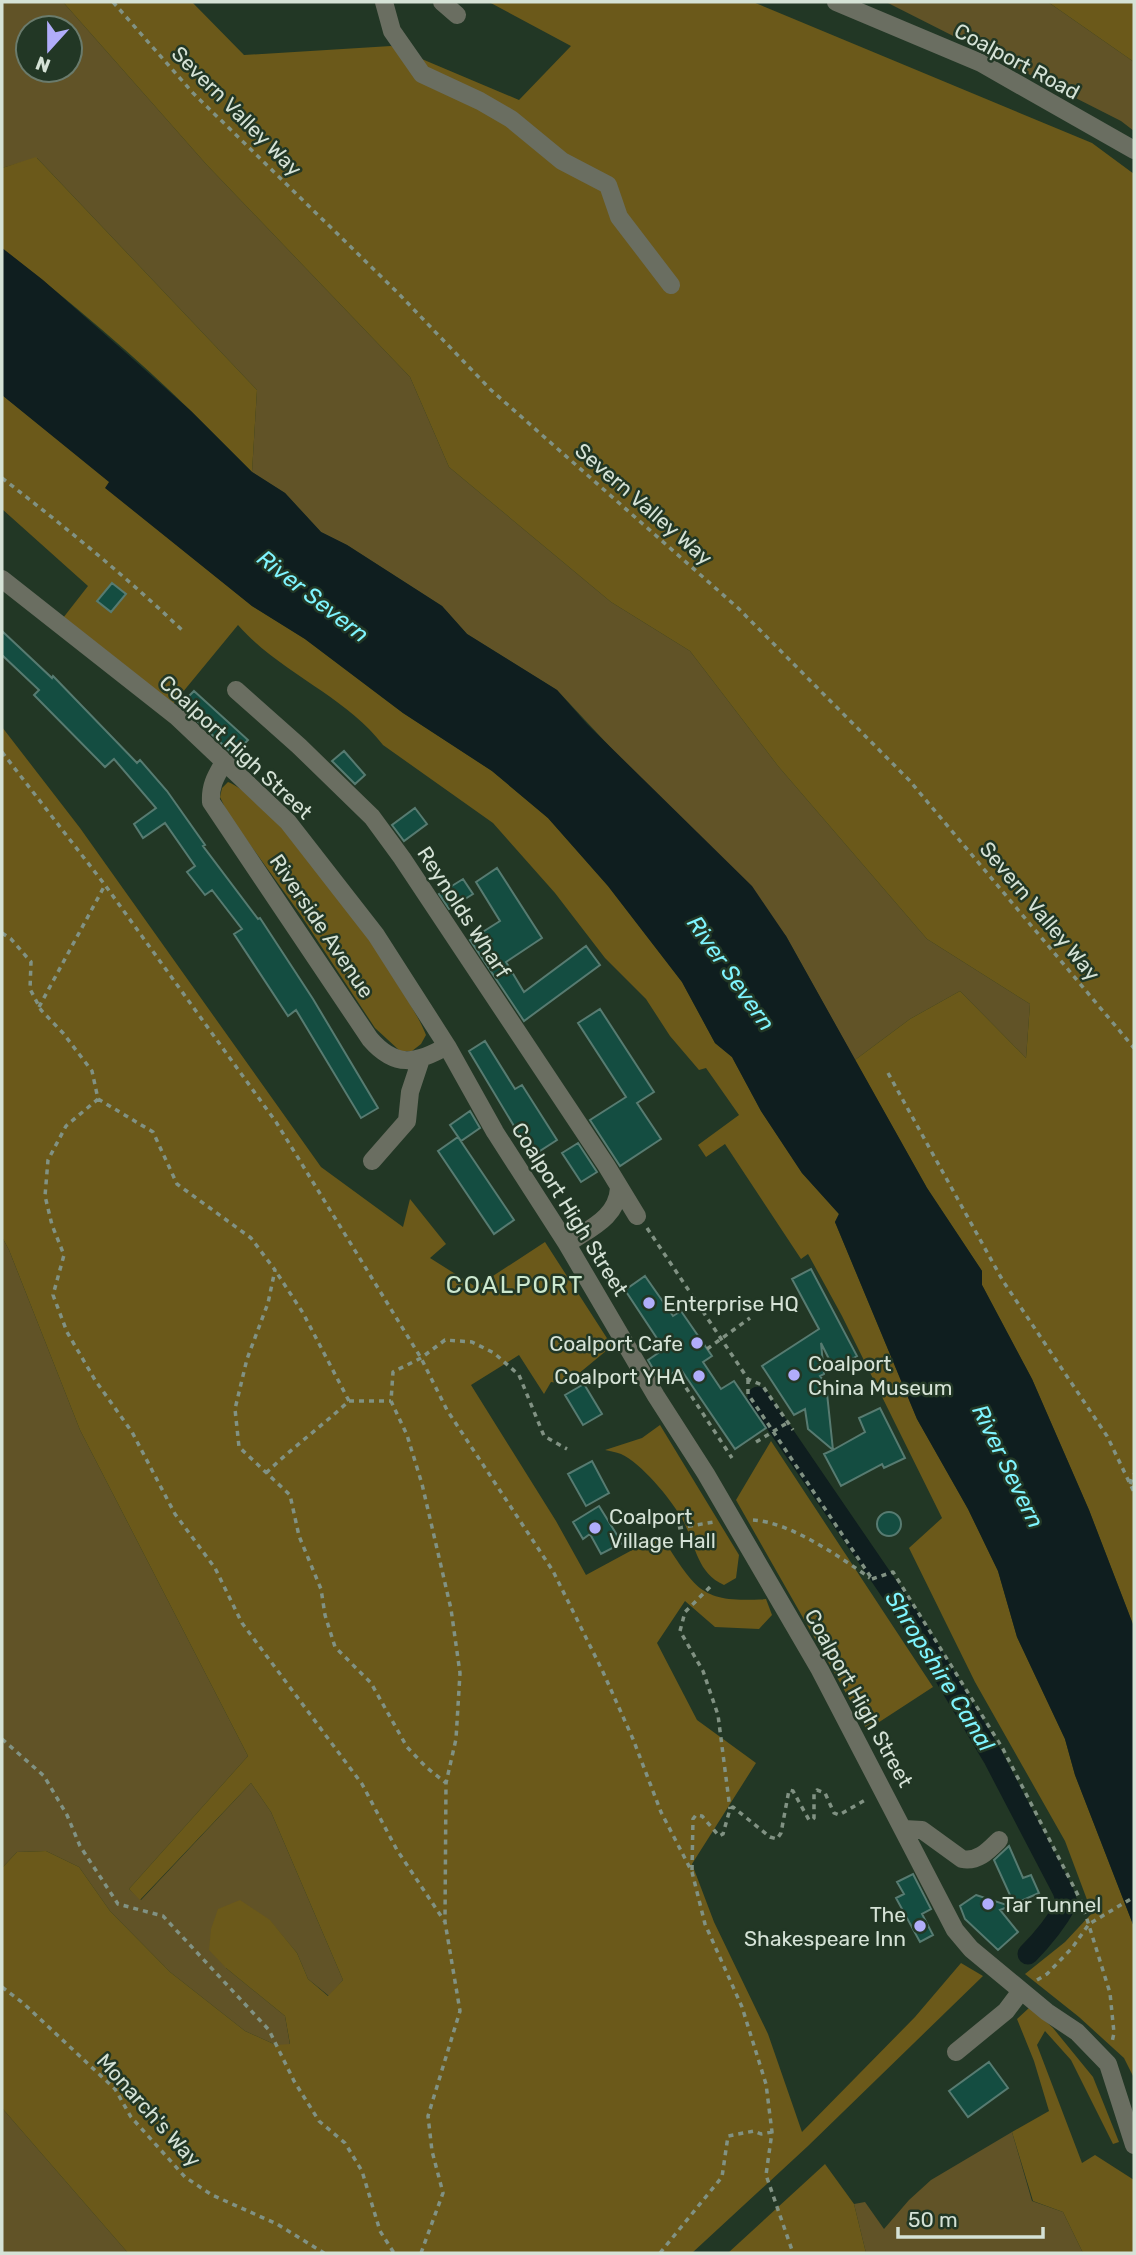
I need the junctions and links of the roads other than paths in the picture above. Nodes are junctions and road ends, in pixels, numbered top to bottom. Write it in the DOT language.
graph roads {
  1 [pos="384,2"];
  2 [pos="442,2"];
  3 [pos="836,2"];
  4 [pos="457,15"];
  5 [pos="1134,150"];
  6 [pos="671,285"];
  7 [pos="2,579"];
  8 [pos="236,690"];
  9 [pos="224,762"];
  10 [pos="447,1046"];
  11 [pos="421,1059"];
  12 [pos="372,1161"];
  13 [pos="619,1188"];
  14 [pos="637,1216"];
  15 [pos="567,1244"];
  16 [pos="904,1829"];
  17 [pos="999,1840"];
  18 [pos="1021,1991"];
  19 [pos="956,2052"];
  20 [pos="1134,2145"];
  1 -- 6 [label="street"];
  2 -- 4 [label="street"];
  3 -- 5 [label="street, Coalport Road"];
  7 -- 9 [label="street, Coalport High Street"];
  8 -- 13 [label="street, Reynolds Wharf"];
  9 -- 10 [label="street, Coalport High Street"];
  9 -- 11 [label="street, Riverside Avenue"];
  10 -- 11 [label="street"];
  10 -- 15 [label="street, Coalport High Street"];
  11 -- 12 [label="street"];
  13 -- 14 [label="street, Reynolds Wharf"];
  13 -- 15 [label="street"];
  15 -- 16 [label="street, Coalport High Street"];
  16 -- 17 [label="street"];
  16 -- 18 [label="street, Coalport High Street"];
  18 -- 19 [label="street"];
  18 -- 20 [label="street, Coalport High Street"];
}
